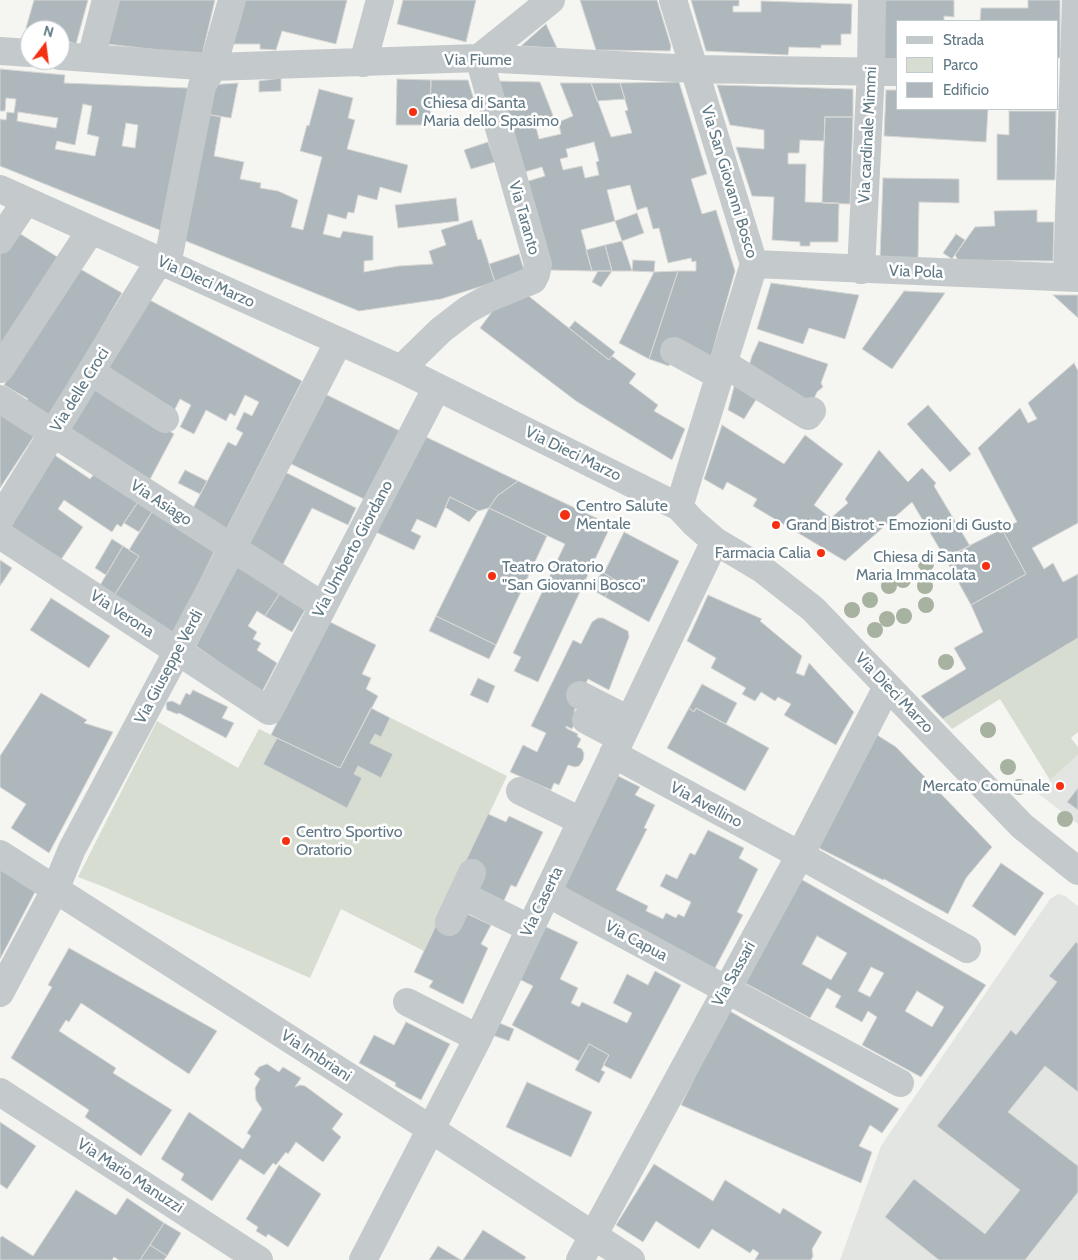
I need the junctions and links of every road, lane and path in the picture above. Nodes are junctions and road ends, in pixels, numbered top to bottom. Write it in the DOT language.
graph roads {
  1 [pos="106,0"];
  2 [pos="232,0"];
  3 [pos="380,0"];
  4 [pos="551,0"];
  5 [pos="673,0"];
  6 [pos="872,0"];
  7 [pos="1076,0"];
  8 [pos="0,51"];
  9 [pos="20,52"];
  10 [pos="70,57"];
  11 [pos="91,58"];
  12 [pos="479,58"];
  13 [pos="364,63"];
  14 [pos="213,67"];
  15 [pos="695,68"];
  16 [pos="884,71"];
  17 [pos="1069,79"];
  18 [pos="0,189"];
  19 [pos="26,201"];
  20 [pos="91,230"];
  21 [pos="0,240"];
  22 [pos="163,263"];
  23 [pos="754,264"];
  24 [pos="861,270"];
  25 [pos="1072,278"];
  26 [pos="338,341"];
  27 [pos="674,352"];
  28 [pos="0,369"];
  29 [pos="401,369"];
  30 [pos="722,370"];
  31 [pos="91,372"];
  32 [pos="437,387"];
  33 [pos="0,399"];
  34 [pos="812,411"];
  35 [pos="165,419"];
  36 [pos="53,433"];
  37 [pos="679,507"];
  38 [pos="0,519"];
  39 [pos="0,535"];
  40 [pos="715,541"];
  41 [pos="232,548"];
  42 [pos="323,606"];
  43 [pos="178,651"];
  44 [pos="887,687"];
  45 [pos="583,708"];
  46 [pos="269,710"];
  47 [pos="621,737"];
  48 [pos="520,790"];
  49 [pos="581,821"];
  50 [pos="0,854"];
  51 [pos="800,855"];
  52 [pos="1078,871"];
  53 [pos="55,890"];
  54 [pos="547,893"];
  55 [pos="449,922"];
  56 [pos="529,928"];
  57 [pos="967,949"];
  58 [pos="726,989"];
  59 [pos="0,993"];
  60 [pos="408,1002"];
  61 [pos="478,1038"];
  62 [pos="900,1083"];
  63 [pos="0,1092"];
  64 [pos="429,1129"];
  65 [pos="593,1235"];
  66 [pos="259,1260"];
  67 [pos="362,1260"];
  68 [pos="580,1260"];
  69 [pos="631,1260"];
  1 -- 11 [label="street"];
  2 -- 14 [label="street"];
  3 -- 13 [label="street"];
  4 -- 12 [label="street"];
  5 -- 15 [label="street, Via San Giovanni Bosco"];
  6 -- 16 [label="street, Via cardinale Mimmi"];
  7 -- 17 [label="street"];
  8 -- 9 [label="street"];
  10 -- 11 [label="street, Via Fiume"];
  11 -- 14 [label="street, Via Fiume"];
  12 -- 13 [label="street, Via Fiume"];
  12 -- 15 [label="street, Via Fiume"];
  12 -- 29 [label="street, Via Taranto"];
  13 -- 14 [label="street, Via Fiume"];
  14 -- 22 [label="street"];
  15 -- 16 [label="street, Via Fiume"];
  15 -- 23 [label="street, Via San Giovanni Bosco"];
  16 -- 24 [label="street, Via cardinale Mimmi"];
  17 -- 25 [label="street"];
  18 -- 19 [label="street, Via Dieci Marzo"];
  19 -- 20 [label="street, Via Dieci Marzo"];
  19 -- 21 [label="street"];
  20 -- 22 [label="street, Via Dieci Marzo"];
  20 -- 28 [label="street"];
  22 -- 26 [label="street, Via Dieci Marzo"];
  22 -- 31 [label="street, Via delle Croci"];
  23 -- 24 [label="street, Via Pola"];
  23 -- 30 [label="street, Via San Giovanni Bosco"];
  24 -- 25 [label="street, Via Pola"];
  26 -- 29 [label="street, Via Dieci Marzo"];
  26 -- 41 [label="street, Via Giuseppe Verdi"];
  27 -- 30 [label="street"];
  29 -- 32 [label="street, Via Dieci Marzo"];
  30 -- 34 [label="street"];
  30 -- 37 [label="street, Via San Giovanni Bosco"];
  31 -- 35 [label="street"];
  31 -- 36 [label="street, Via delle Croci"];
  32 -- 37 [label="street, Via Dieci Marzo"];
  32 -- 42 [label="street, Via Umberto Giordano"];
  33 -- 36 [label="street, Via Asiago"];
  36 -- 38 [label="street, Via delle Croci"];
  36 -- 41 [label="street, Via Asiago"];
  37 -- 40 [label="street, Via Dieci Marzo"];
  39 -- 43 [label="street, Via Verona"];
  40 -- 44 [label="street, Via Dieci Marzo"];
  40 -- 47 [label="street, Via Caserta"];
  41 -- 42 [label="street, Via Asiago"];
  41 -- 43 [label="street, Via Giuseppe Verdi"];
  42 -- 46 [label="street, Via Umberto Giordano"];
  43 -- 46 [label="street, Via Verona"];
  43 -- 53 [label="street, Via Giuseppe Verdi"];
  44 -- 51 [label="street, Via Sassari"];
  44 -- 52 [label="street, Via Dieci Marzo"];
  45 -- 47 [label="street, Via Avellino"];
  47 -- 49 [label="street, Via Caserta"];
  47 -- 51 [label="street, Via Avellino"];
  48 -- 49 [label="street"];
  49 -- 54 [label="street, Via Caserta"];
  50 -- 53 [label="street, Via Imbriani"];
  51 -- 57 [label="street, Via Avellino"];
  51 -- 58 [label="street, Via Sassari"];
  53 -- 59 [label="street, Via Giuseppe Verdi"];
  53 -- 64 [label="street, Via Imbriani"];
  54 -- 56 [label="street, Via Caserta"];
  54 -- 58 [label="street, Via Capua"];
  55 -- 56 [label="street"];
  56 -- 61 [label="street, Via Caserta"];
  58 -- 62 [label="street, Via Capua"];
  58 -- 65 [label="street, Via Sassari"];
  60 -- 61 [label="street"];
  61 -- 64 [label="street, Via Caserta"];
  63 -- 66 [label="street, Via Mario Manuzzi"];
  64 -- 65 [label="street, Via Imbriani"];
  64 -- 67 [label="street, Via Caserta"];
  65 -- 68 [label="street, Via Sassari"];
  65 -- 69 [label="street, Via Imbriani"];
}
